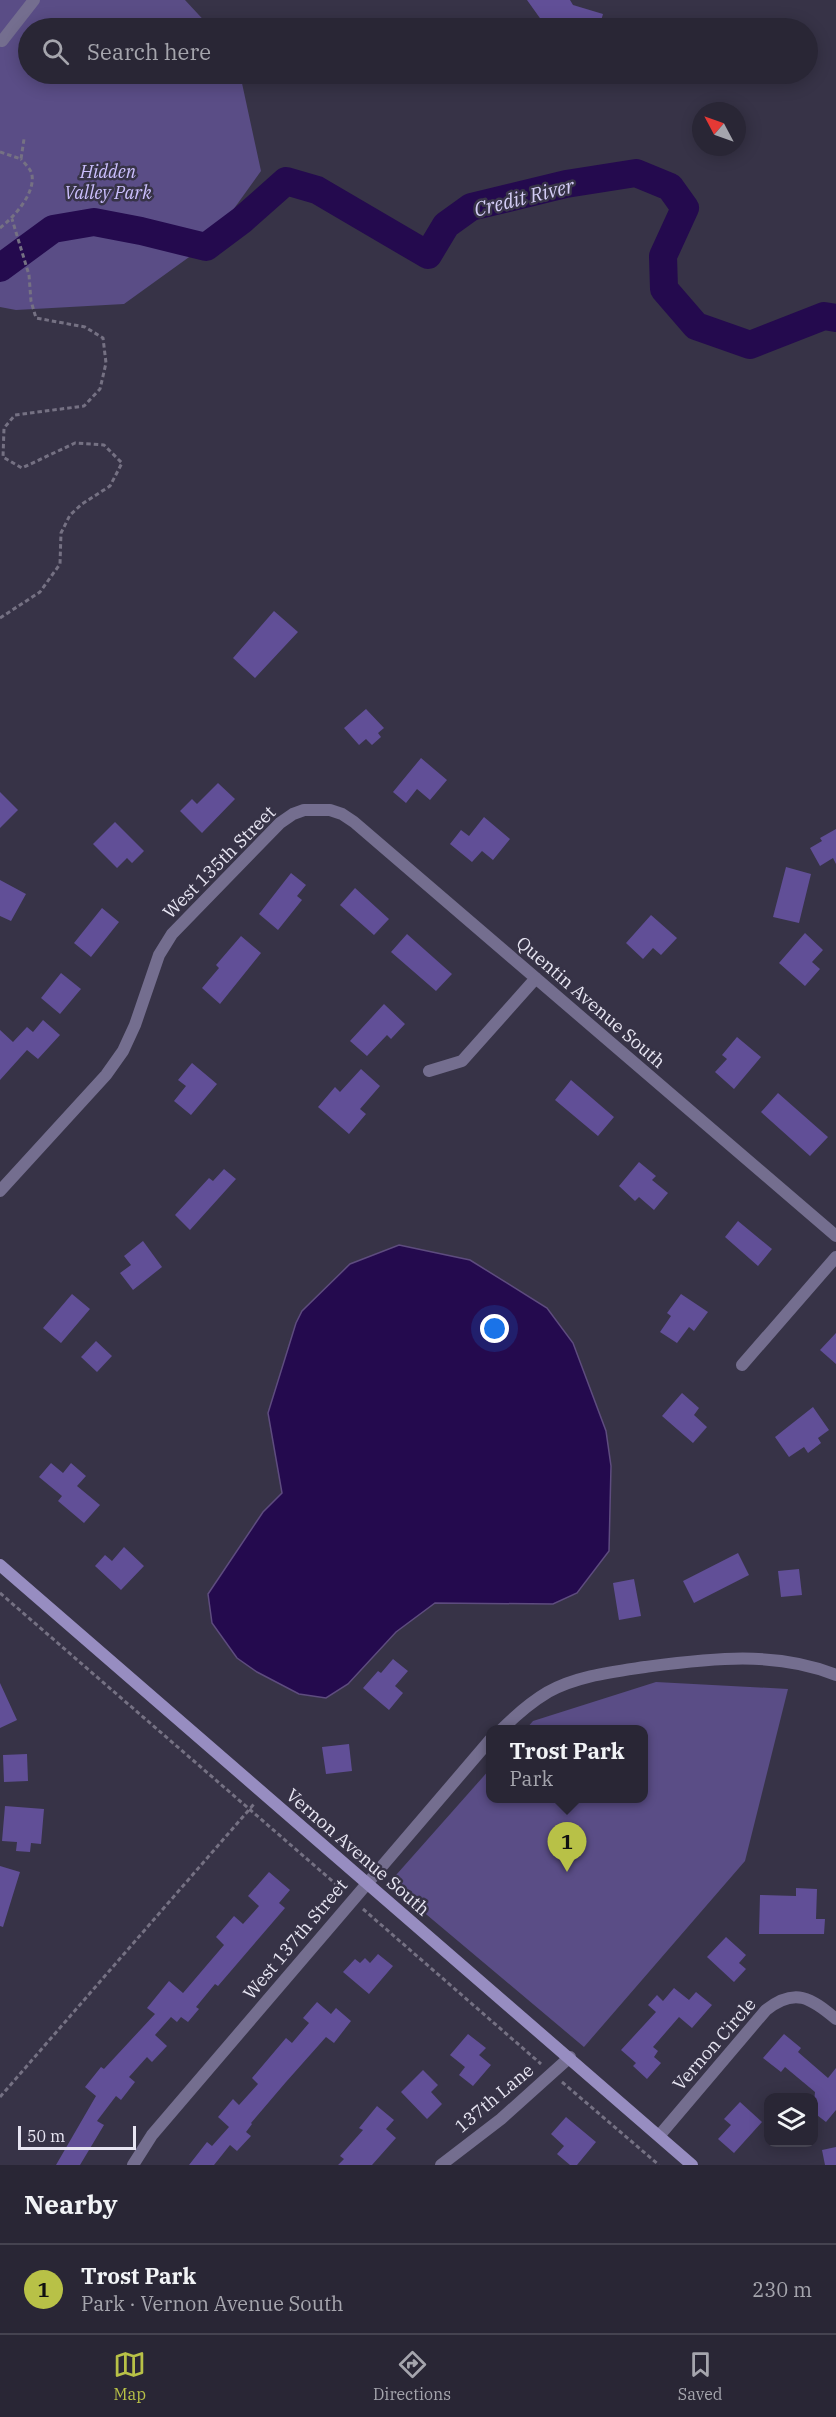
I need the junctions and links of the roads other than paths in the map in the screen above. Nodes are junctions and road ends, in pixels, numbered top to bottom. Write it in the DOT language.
graph roads {
  1 [pos="34,0"];
  2 [pos="20,18"];
  3 [pos="18,20"];
  4 [pos="2,41"];
  5 [pos="317,808"];
  6 [pos="536,978"];
  7 [pos="429,1071"];
  8 [pos="0,1191"];
  9 [pos="836,1236"];
  10 [pos="836,1257"];
  11 [pos="742,1365"];
  12 [pos="0,1565"];
  13 [pos="836,1675"];
  14 [pos="507,1725"];
  15 [pos="486,1745"];
  16 [pos="367,1883"];
  17 [pos="836,2019"];
  18 [pos="570,2058"];
  19 [pos="659,2136"];
  20 [pos="132,2165"];
  21 [pos="441,2165"];
  22 [pos="692,2165"];
  1 -- 2 [label="street"];
  3 -- 4 [label="street"];
  5 -- 6 [label="street, Quentin Avenue South"];
  5 -- 8 [label="street, West 135th Street"];
  6 -- 7 [label="street"];
  6 -- 9 [label="street, Quentin Avenue South"];
  10 -- 11 [label="street"];
  12 -- 16 [label="street, Vernon Avenue South"];
  13 -- 14 [label="street"];
  15 -- 16 [label="street, West 137th Street"];
  16 -- 18 [label="street, Vernon Avenue South"];
  16 -- 20 [label="street, West 137th Street"];
  17 -- 19 [label="street, Vernon Circle"];
  18 -- 19 [label="street, Vernon Avenue South"];
  18 -- 21 [label="street, 137th Lane"];
  19 -- 22 [label="street, Vernon Avenue South"];
}
